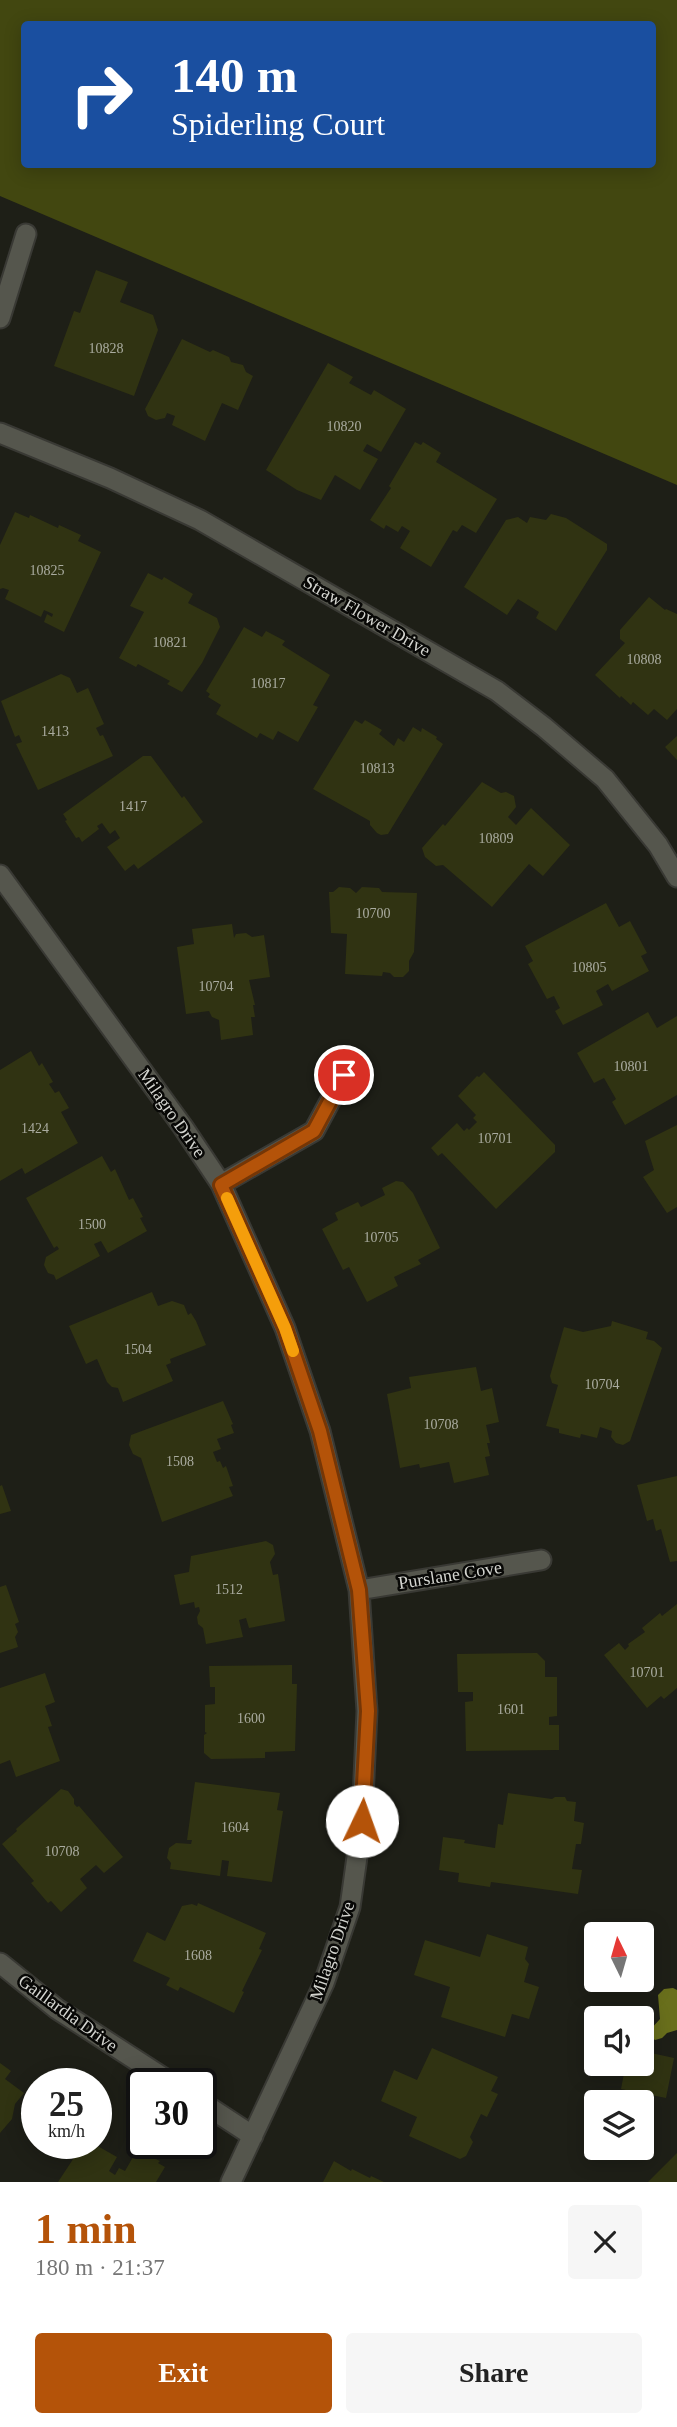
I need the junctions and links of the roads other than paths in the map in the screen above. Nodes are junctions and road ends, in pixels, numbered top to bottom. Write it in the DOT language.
graph roads {
  1 [pos="26,234"];
  2 [pos="0,318"];
  3 [pos="0,433"];
  4 [pos="0,875"];
  5 [pos="677,877"];
  6 [pos="344,1075"];
  7 [pos="221,1185"];
  8 [pos="541,1560"];
  9 [pos="359,1590"];
  10 [pos="0,1963"];
  11 [pos="148,2068"];
  12 [pos="217,2112"];
  13 [pos="253,2136"];
  14 [pos="231,2182"];
  1 -- 2 [label="street"];
  3 -- 5 [label="street, Straw Flower Drive"];
  4 -- 7 [label="street, Milagro Drive"];
  6 -- 7 [label="street"];
  7 -- 9 [label="street, Milagro Drive"];
  8 -- 9 [label="street, Purslane Cove"];
  9 -- 13 [label="street, Milagro Drive"];
  10 -- 11 [label="street, Gaillardia Drive"];
  12 -- 13 [label="street"];
  13 -- 14 [label="street, Milagro Drive"];
}
